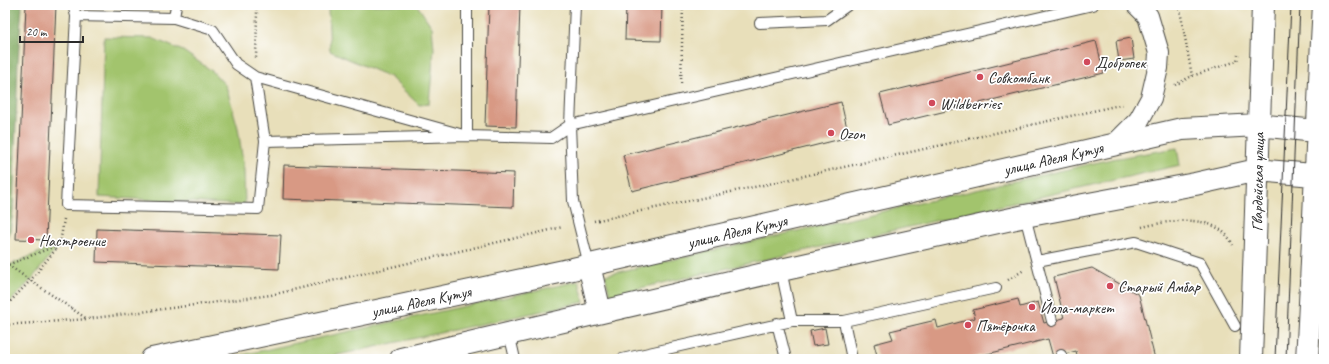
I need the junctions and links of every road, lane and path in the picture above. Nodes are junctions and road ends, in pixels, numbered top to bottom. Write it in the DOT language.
graph roads {
  1 [pos="73,5"];
  2 [pos="176,5"];
  3 [pos="255,5"];
  4 [pos="467,5"];
  5 [pos="575,5"];
  6 [pos="683,5"];
  7 [pos="848,5"];
  8 [pos="1093,5"];
  9 [pos="1172,5"];
  10 [pos="1263,5"];
  11 [pos="1324,5"];
  12 [pos="1147,9"];
  13 [pos="76,16"];
  14 [pos="174,18"];
  15 [pos="760,24"];
  16 [pos="1237,62"];
  17 [pos="1192,76"];
  18 [pos="255,77"];
  19 [pos="1151,98"];
  20 [pos="681,100"];
  21 [pos="570,125"];
  22 [pos="1258,125"];
  23 [pos="1320,132"];
  24 [pos="467,136"];
  25 [pos="264,141"];
  26 [pos="1115,144"];
  27 [pos="1258,170"];
  28 [pos="1320,176"];
  29 [pos="66,205"];
  30 [pos="1025,216"];
  31 [pos="578,224"];
  32 [pos="60,244"];
  33 [pos="1037,261"];
  34 [pos="5,263"];
  35 [pos="7,266"];
  36 [pos="589,266"];
  37 [pos="780,270"];
  38 [pos="30,281"];
  39 [pos="996,288"];
  40 [pos="5,307"];
  41 [pos="600,312"];
  42 [pos="86,319"];
  43 [pos="792,321"];
  44 [pos="844,321"];
  45 [pos="1052,321"];
  46 [pos="777,323"];
  47 [pos="5,325"];
  48 [pos="1235,326"];
  49 [pos="509,333"];
  50 [pos="209,352"];
  51 [pos="645,356"];
  52 [pos="152,359"];
  53 [pos="401,359"];
  54 [pos="515,359"];
  55 [pos="622,359"];
  56 [pos="786,359"];
  57 [pos="852,359"];
  58 [pos="1251,359"];
  59 [pos="1307,359"];
  1 -- 13 [label="lane"];
  2 -- 14 [label="lane"];
  3 -- 18 [label="path"];
  4 -- 24 [label="lane"];
  5 -- 21 [label="lane"];
  6 -- 20 [label="path"];
  7 -- 15 [label="lane"];
  8 -- 20 [label="lane"];
  9 -- 17 [label="path"];
  10 -- 22 [label="main road, Гвардейская улица"];
  11 -- 23 [label="main road"];
  12 -- 19 [label="street"];
  13 -- 14 [label="lane"];
  13 -- 29 [label="lane"];
  14 -- 18 [label="lane"];
  16 -- 17 [label="path"];
  17 -- 19 [label="path"];
  18 -- 24 [label="lane"];
  18 -- 25 [label="lane"];
  19 -- 26 [label="street"];
  19 -- 31 [label="path"];
  20 -- 21 [label="lane"];
  21 -- 24 [label="lane"];
  21 -- 31 [label="lane"];
  22 -- 23 [label="main road, улица Аделя Кутуя"];
  22 -- 26 [label="main road, улица Аделя Кутуя"];
  22 -- 27 [label="main road, Гвардейская улица"];
  23 -- 28 [label="main road"];
  24 -- 25 [label="lane"];
  25 -- 29 [label="lane"];
  26 -- 36 [label="main road, улица Аделя Кутуя"];
  27 -- 28 [label="main road"];
  27 -- 30 [label="main road"];
  27 -- 58 [label="main road, Гвардейская улица"];
  28 -- 59 [label="main road"];
  29 -- 32 [label="path"];
  30 -- 33 [label="lane"];
  30 -- 37 [label="main road"];
  31 -- 36 [label="lane"];
  31 -- 42 [label="path"];
  32 -- 35 [label="path"];
  32 -- 38 [label="path"];
  33 -- 39 [label="path"];
  33 -- 45 [label="lane"];
  33 -- 48 [label="lane"];
  34 -- 35 [label="path"];
  35 -- 38 [label="path"];
  36 -- 41 [label="main road"];
  36 -- 50 [label="main road, улица Аделя Кутуя"];
  37 -- 41 [label="main road"];
  37 -- 43 [label="lane"];
  38 -- 40 [label="path"];
  38 -- 42 [label="path"];
  39 -- 44 [label="lane"];
  41 -- 49 [label="main road"];
  42 -- 47 [label="path"];
  43 -- 44 [label="lane"];
  43 -- 46 [label="lane"];
  44 -- 57 [label="lane"];
  46 -- 51 [label="lane"];
  46 -- 56 [label="lane"];
  49 -- 53 [label="main road"];
  49 -- 54 [label="lane"];
  50 -- 52 [label="main road, улица Аделя Кутуя"];
  51 -- 55 [label="lane"];
}
